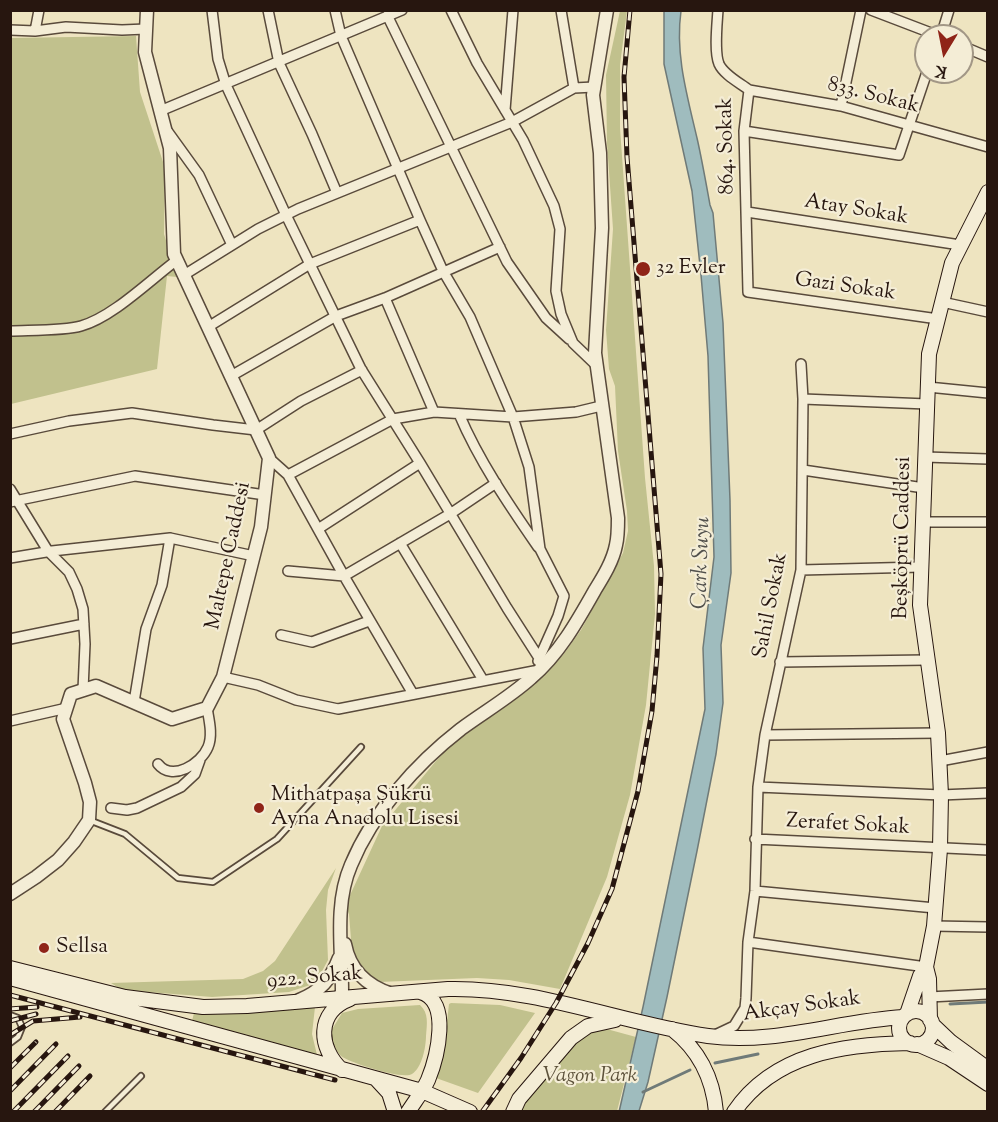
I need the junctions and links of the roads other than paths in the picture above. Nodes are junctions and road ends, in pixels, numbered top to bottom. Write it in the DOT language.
graph roads {
  1 [pos="39,10"];
  2 [pos="147,10"];
  3 [pos="212,10"];
  4 [pos="268,10"];
  5 [pos="334,10"];
  6 [pos="402,10"];
  7 [pos="452,10"];
  8 [pos="513,10"];
  9 [pos="561,10"];
  10 [pos="607,10"];
  11 [pos="718,10"];
  12 [pos="861,10"];
  13 [pos="872,10"];
  14 [pos="388,14"];
  15 [pos="914,26"];
  16 [pos="146,29"];
  17 [pos="10,30"];
  18 [pos="35,32"];
  19 [pos="341,36"];
  20 [pos="279,63"];
  21 [pos="923,84"];
  22 [pos="226,85"];
  23 [pos="594,87"];
  24 [pos="574,88"];
  25 [pos="749,90"];
  26 [pos="841,106"];
  27 [pos="505,110"];
  28 [pos="160,111"];
  29 [pos="512,122"];
  30 [pos="908,123"];
  31 [pos="165,127"];
  32 [pos="744,131"];
  33 [pos="987,147"];
  34 [pos="450,148"];
  35 [pos="398,169"];
  36 [pos="987,192"];
  37 [pos="338,193"];
  38 [pos="747,212"];
  39 [pos="286,215"];
  40 [pos="420,220"];
  41 [pos="232,245"];
  42 [pos="960,245"];
  43 [pos="500,247"];
  44 [pos="177,260"];
  45 [pos="310,264"];
  46 [pos="443,271"];
  47 [pos="184,275"];
  48 [pos="748,292"];
  49 [pos="385,298"];
  50 [pos="942,302"];
  51 [pos="987,312"];
  52 [pos="336,316"];
  53 [pos="938,319"];
  54 [pos="208,327"];
  55 [pos="10,331"];
  56 [pos="573,343"];
  57 [pos="801,364"];
  58 [pos="597,366"];
  59 [pos="362,370"];
  60 [pos="231,376"];
  61 [pos="928,387"];
  62 [pos="987,393"];
  63 [pos="803,399"];
  64 [pos="927,404"];
  65 [pos="601,406"];
  66 [pos="434,412"];
  67 [pos="459,414"];
  68 [pos="513,417"];
  69 [pos="393,420"];
  70 [pos="256,430"];
  71 [pos="10,434"];
  72 [pos="925,457"];
  73 [pos="269,458"];
  74 [pos="987,459"];
  75 [pos="420,462"];
  76 [pos="803,470"];
  77 [pos="288,475"];
  78 [pos="496,483"];
  79 [pos="924,488"];
  80 [pos="10,489"];
  81 [pos="265,495"];
  82 [pos="14,501"];
  83 [pos="450,514"];
  84 [pos="923,522"];
  85 [pos="987,522"];
  86 [pos="318,529"];
  87 [pos="170,538"];
  88 [pos="400,543"];
  89 [pos="540,549"];
  90 [pos="48,551"];
  91 [pos="254,556"];
  92 [pos="10,558"];
  93 [pos="921,567"];
  94 [pos="801,570"];
  95 [pos="288,571"];
  96 [pos="344,576"];
  97 [pos="369,621"];
  98 [pos="84,624"];
  99 [pos="281,635"];
  100 [pos="10,639"];
  101 [pos="539,658"];
  102 [pos="927,660"];
  103 [pos="780,662"];
  104 [pos="532,675"];
  105 [pos="223,677"];
  106 [pos="483,680"];
  107 [pos="83,690"];
  108 [pos="413,694"];
  109 [pos="134,702"];
  110 [pos="67,708"];
  111 [pos="207,708"];
  112 [pos="10,721"];
  113 [pos="938,733"];
  114 [pos="765,735"];
  115 [pos="361,747"];
  116 [pos="987,752"];
  117 [pos="200,760"];
  118 [pos="940,761"];
  119 [pos="158,764"];
  120 [pos="758,787"];
  121 [pos="987,793"];
  122 [pos="941,795"];
  123 [pos="111,808"];
  124 [pos="89,820"];
  125 [pos="755,839"];
  126 [pos="940,849"];
  127 [pos="987,850"];
  128 [pos="755,891"];
  129 [pos="10,894"];
  130 [pos="935,908"];
  131 [pos="341,917"];
  132 [pos="934,926"];
  133 [pos="987,927"];
  134 [pos="748,942"];
  135 [pos="340,954"];
  136 [pos="926,966"];
  137 [pos="10,968"];
  138 [pos="10,978"];
  139 [pos="420,992"];
  140 [pos="394,994"];
  141 [pos="987,994"];
  142 [pos="929,997"];
  143 [pos="290,1002"];
  144 [pos="338,1004"];
  145 [pos="10,1015"];
  146 [pos="905,1015"];
  147 [pos="628,1020"];
  148 [pos="931,1022"];
  149 [pos="672,1029"];
  150 [pos="713,1036"];
  151 [pos="10,1043"];
  152 [pos="914,1044"];
  153 [pos="987,1069"];
  154 [pos="342,1070"];
  155 [pos="141,1076"];
  156 [pos="375,1078"];
  157 [pos="987,1084"];
  158 [pos="422,1091"];
  159 [pos="105,1112"];
  160 [pos="395,1112"];
  161 [pos="408,1112"];
  162 [pos="460,1112"];
  163 [pos="470,1112"];
  164 [pos="513,1112"];
  165 [pos="716,1112"];
  166 [pos="734,1112"];
  1 -- 18 [label="street"];
  2 -- 16 [label="street, Maltepe Caddesi"];
  3 -- 22 [label="street"];
  4 -- 20 [label="street"];
  5 -- 19 [label="street"];
  6 -- 14 [label="street"];
  7 -- 27 [label="street"];
  8 -- 27 [label="street"];
  9 -- 24 [label="street"];
  10 -- 23 [label="street"];
  11 -- 25 [label="street, 864. Sokak"];
  12 -- 26 [label="street"];
  13 -- 15 [label="street"];
  14 -- 19 [label="street"];
  14 -- 34 [label="street"];
  16 -- 18 [label="street"];
  16 -- 28 [label="street, Maltepe Caddesi"];
  17 -- 18 [label="street"];
  19 -- 20 [label="street"];
  19 -- 35 [label="street"];
  20 -- 22 [label="street"];
  20 -- 37 [label="street"];
  21 -- 30 [label="street"];
  22 -- 28 [label="street"];
  22 -- 39 [label="street"];
  23 -- 24 [label="street"];
  23 -- 58 [label="street"];
  24 -- 29 [label="street"];
  25 -- 26 [label="street, 833. Sokak"];
  25 -- 32 [label="street, 864. Sokak"];
  26 -- 30 [label="street, 833. Sokak"];
  27 -- 29 [label="street"];
  28 -- 31 [label="street, Maltepe Caddesi"];
  29 -- 34 [label="street"];
  29 -- 56 [label="street"];
  30 -- 32 [label="street"];
  30 -- 33 [label="street, 833. Sokak"];
  31 -- 41 [label="street"];
  31 -- 44 [label="street, Maltepe Caddesi"];
  32 -- 38 [label="street, 864. Sokak"];
  34 -- 35 [label="street"];
  34 -- 43 [label="street"];
  35 -- 37 [label="street"];
  35 -- 40 [label="street"];
  36 -- 42 [label="main road, Beşköprü Caddesi"];
  37 -- 39 [label="street"];
  38 -- 42 [label="street, Atay Sokak"];
  38 -- 48 [label="street, 864. Sokak"];
  39 -- 41 [label="street"];
  39 -- 45 [label="street"];
  40 -- 45 [label="street"];
  40 -- 46 [label="street"];
  41 -- 47 [label="street"];
  42 -- 50 [label="main road, Beşköprü Caddesi"];
  43 -- 46 [label="street"];
  43 -- 56 [label="street"];
  44 -- 47 [label="street, Maltepe Caddesi"];
  44 -- 55 [label="street"];
  45 -- 52 [label="street"];
  45 -- 54 [label="street"];
  46 -- 49 [label="street"];
  46 -- 68 [label="street"];
  47 -- 54 [label="street, Maltepe Caddesi"];
  48 -- 53 [label="street, Gazi Sokak"];
  49 -- 52 [label="street"];
  49 -- 66 [label="street"];
  50 -- 51 [label="street"];
  50 -- 53 [label="main road, Beşköprü Caddesi"];
  52 -- 59 [label="street"];
  52 -- 60 [label="street"];
  53 -- 61 [label="main road, Beşköprü Caddesi"];
  54 -- 60 [label="street, Maltepe Caddesi"];
  56 -- 58 [label="street"];
  57 -- 63 [label="street, Sahil Sokak"];
  58 -- 65 [label="street"];
  59 -- 69 [label="street"];
  59 -- 70 [label="street"];
  60 -- 70 [label="street, Maltepe Caddesi"];
  61 -- 62 [label="street"];
  61 -- 64 [label="main road, Beşköprü Caddesi"];
  63 -- 64 [label="street"];
  63 -- 76 [label="street, Sahil Sokak"];
  64 -- 72 [label="main road, Beşköprü Caddesi"];
  65 -- 68 [label="street"];
  65 -- 104 [label="street"];
  66 -- 67 [label="street"];
  66 -- 69 [label="street"];
  67 -- 68 [label="street"];
  67 -- 78 [label="street"];
  68 -- 89 [label="street"];
  69 -- 75 [label="street"];
  69 -- 77 [label="street"];
  70 -- 71 [label="street"];
  70 -- 73 [label="street, Maltepe Caddesi"];
  72 -- 74 [label="street"];
  72 -- 79 [label="main road, Beşköprü Caddesi"];
  73 -- 77 [label="street"];
  73 -- 81 [label="street, Maltepe Caddesi"];
  75 -- 83 [label="street"];
  75 -- 86 [label="street"];
  76 -- 79 [label="street"];
  76 -- 94 [label="street, Sahil Sokak"];
  77 -- 86 [label="street"];
  78 -- 83 [label="street"];
  78 -- 89 [label="street"];
  79 -- 84 [label="main road, Beşköprü Caddesi"];
  80 -- 82 [label="street"];
  81 -- 82 [label="street"];
  81 -- 91 [label="street, Maltepe Caddesi"];
  82 -- 90 [label="street"];
  83 -- 88 [label="street"];
  83 -- 101 [label="street"];
  84 -- 85 [label="street"];
  84 -- 93 [label="main road, Beşköprü Caddesi"];
  86 -- 96 [label="street"];
  87 -- 90 [label="street"];
  87 -- 91 [label="street"];
  87 -- 109 [label="street"];
  88 -- 96 [label="street"];
  88 -- 106 [label="street"];
  89 -- 101 [label="street"];
  90 -- 92 [label="street"];
  90 -- 98 [label="street"];
  91 -- 105 [label="street, Maltepe Caddesi"];
  93 -- 94 [label="street"];
  93 -- 102 [label="main road, Beşköprü Caddesi"];
  94 -- 103 [label="street, Sahil Sokak"];
  95 -- 96 [label="street"];
  96 -- 97 [label="street"];
  97 -- 99 [label="street"];
  97 -- 108 [label="street"];
  98 -- 100 [label="street"];
  98 -- 107 [label="street"];
  101 -- 104 [label="street"];
  102 -- 103 [label="street"];
  102 -- 113 [label="main road, Beşköprü Caddesi"];
  103 -- 114 [label="street, Sahil Sokak"];
  104 -- 106 [label="street"];
  104 -- 131 [label="street"];
  105 -- 108 [label="street"];
  105 -- 111 [label="street, Maltepe Caddesi"];
  106 -- 108 [label="street"];
  107 -- 109 [label="street"];
  107 -- 110 [label="street"];
  109 -- 111 [label="street"];
  110 -- 112 [label="street"];
  110 -- 124 [label="street"];
  111 -- 117 [label="street"];
  113 -- 114 [label="street"];
  113 -- 118 [label="main road, Beşköprü Caddesi"];
  114 -- 120 [label="street, Sahil Sokak"];
  115 -- 124 [label="lane"];
  116 -- 118 [label="street"];
  117 -- 119 [label="street"];
  117 -- 123 [label="street"];
  118 -- 122 [label="main road, Beşköprü Caddesi"];
  120 -- 122 [label="street"];
  120 -- 125 [label="street, Sahil Sokak"];
  121 -- 122 [label="street"];
  122 -- 126 [label="main road, Beşköprü Caddesi"];
  124 -- 129 [label="street"];
  125 -- 126 [label="street, Zerafet Sokak"];
  125 -- 128 [label="street, Sahil Sokak"];
  126 -- 127 [label="street, Zerafet Sokak"];
  126 -- 130 [label="main road, Beşköprü Caddesi"];
  128 -- 130 [label="street"];
  128 -- 134 [label="street, Sahil Sokak"];
  130 -- 132 [label="main road, Beşköprü Caddesi"];
  131 -- 135 [label="street"];
  131 -- 140 [label="street"];
  132 -- 133 [label="street"];
  132 -- 136 [label="main road, Beşköprü Caddesi"];
  134 -- 136 [label="street"];
  134 -- 150 [label="street, Sahil Sokak"];
  135 -- 143 [label="street"];
  135 -- 144 [label="street"];
  136 -- 142 [label="main road"];
  136 -- 146 [label="main road"];
  137 -- 143 [label="main road, 922. Sokak"];
  138 -- 154 [label="main road"];
  139 -- 140 [label="main road, 922. Sokak"];
  139 -- 147 [label="main road, 922. Sokak"];
  139 -- 158 [label="main road"];
  140 -- 144 [label="main road, 922. Sokak"];
  141 -- 142 [label="street"];
  142 -- 148 [label="main road"];
  143 -- 144 [label="main road, 922. Sokak"];
  144 -- 154 [label="main road"];
  145 -- 151 [label="lane"];
  146 -- 148 [label="main road"];
  146 -- 150 [label="main road, Akçay Sokak"];
  146 -- 152 [label="main road"];
  147 -- 149 [label="main road, 922. Sokak"];
  147 -- 164 [label="main road, 922. Sokak"];
  148 -- 152 [label="main road"];
  148 -- 153 [label="main road"];
  149 -- 150 [label="main road, Akçay Sokak"];
  149 -- 165 [label="main road"];
  152 -- 157 [label="main road"];
  152 -- 166 [label="main road"];
  154 -- 156 [label="main road"];
  155 -- 159 [label="lane"];
  156 -- 158 [label="main road"];
  156 -- 160 [label="main road"];
  158 -- 161 [label="main road"];
  158 -- 162 [label="main road"];
  158 -- 163 [label="main road"];
}
